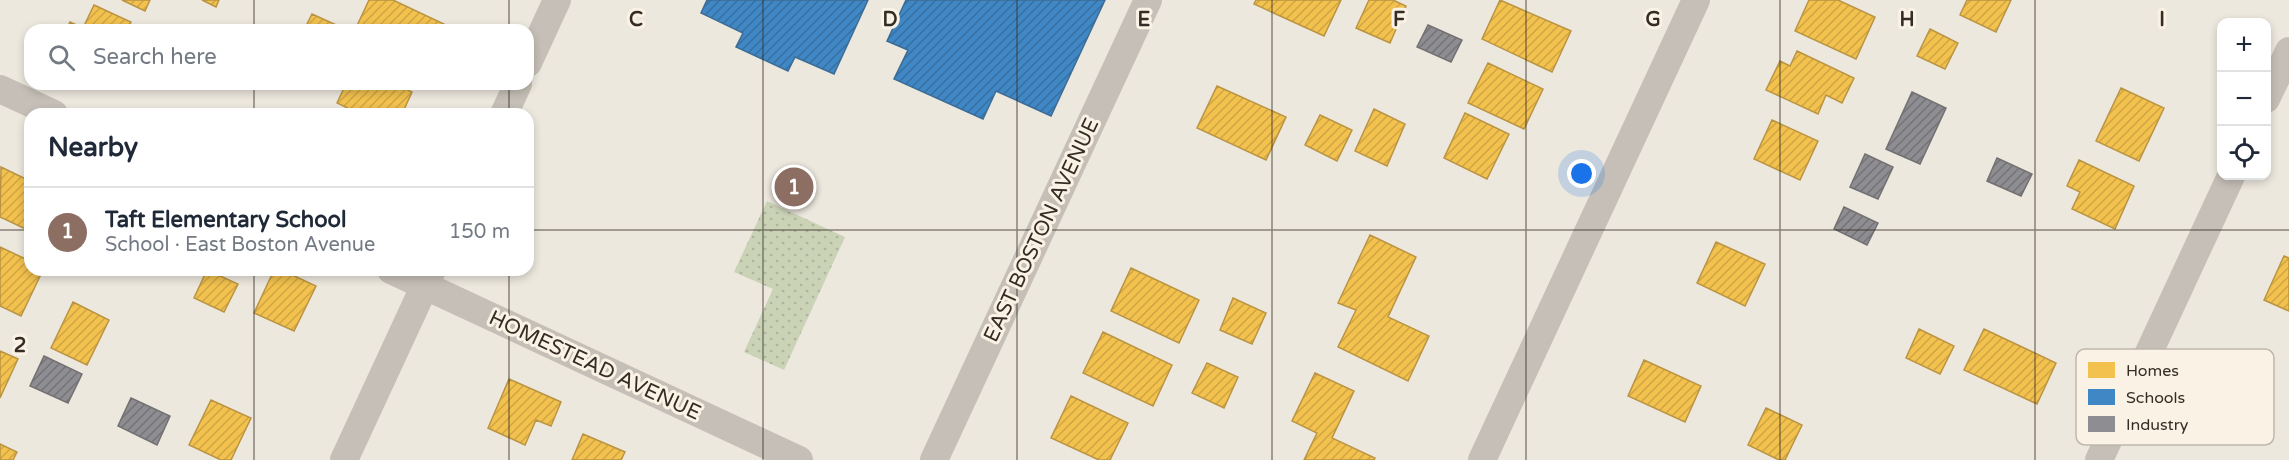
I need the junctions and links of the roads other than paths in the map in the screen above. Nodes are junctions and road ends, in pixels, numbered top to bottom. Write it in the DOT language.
graph roads {
  1 [pos="557,0"];
  2 [pos="1148,0"];
  3 [pos="1696,0"];
  4 [pos="534,50"];
  5 [pos="2289,51"];
  6 [pos="0,89"];
  7 [pos="2271,89"];
  8 [pos="515,90"];
  9 [pos="41,108"];
  10 [pos="507,108"];
  11 [pos="2229,180"];
  12 [pos="428,278"];
  13 [pos="2151,349"];
  14 [pos="2106,445"];
  15 [pos="344,460"];
  16 [pos="800,460"];
  17 [pos="934,460"];
  18 [pos="1482,460"];
  19 [pos="2099,460"];
  1 -- 4 [label="street"];
  2 -- 17 [label="street, EAST BOSTON AVENUE"];
  3 -- 18 [label="street"];
  5 -- 7 [label="street"];
  6 -- 9 [label="street"];
  8 -- 10 [label="street"];
  11 -- 13 [label="street"];
  12 -- 15 [label="street"];
  12 -- 16 [label="street, HOMESTEAD AVENUE"];
  14 -- 19 [label="street"];
}
